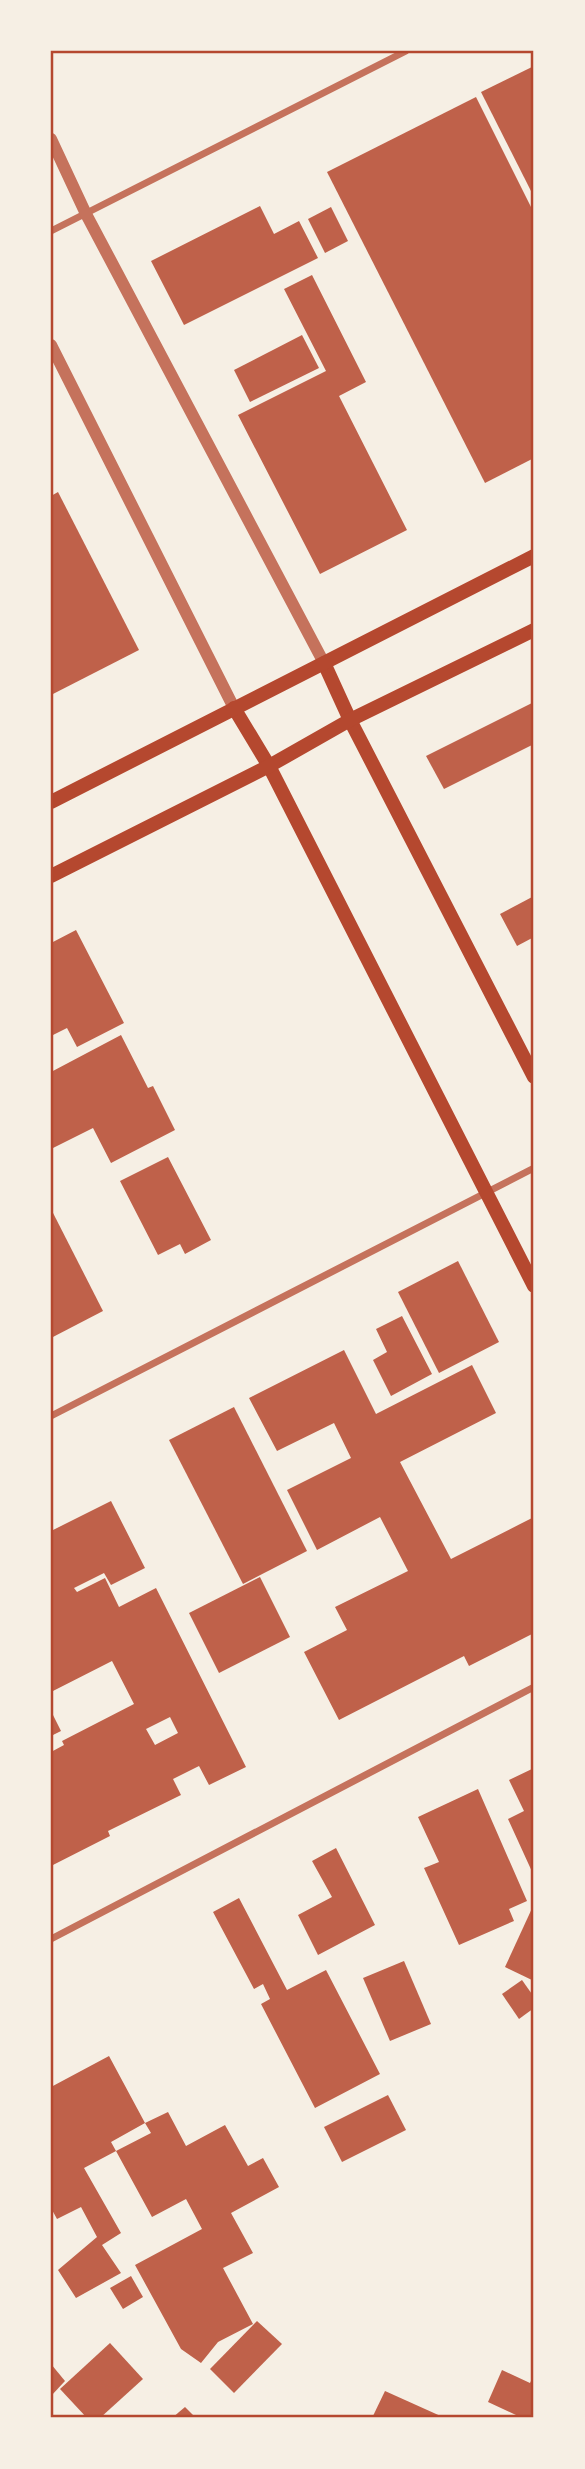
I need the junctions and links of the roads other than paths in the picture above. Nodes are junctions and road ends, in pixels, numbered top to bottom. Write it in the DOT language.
graph roads {
  1 [pos="406,51"];
  2 [pos="51,139"];
  3 [pos="86,214"];
  4 [pos="51,231"];
  5 [pos="51,345"];
  6 [pos="534,556"];
  7 [pos="534,630"];
  8 [pos="324,663"];
  9 [pos="234,708"];
  10 [pos="350,720"];
  11 [pos="269,765"];
  12 [pos="51,802"];
  13 [pos="51,876"];
  14 [pos="534,1077"];
  15 [pos="534,1168"];
  16 [pos="488,1191"];
  17 [pos="534,1286"];
  18 [pos="51,1416"];
  19 [pos="534,1687"];
  20 [pos="51,1939"];
  1 -- 3 [label="street"];
  2 -- 3 [label="street"];
  3 -- 4 [label="street"];
  3 -- 8 [label="street"];
  5 -- 9 [label="street"];
  6 -- 8 [label="main road"];
  7 -- 10 [label="main road"];
  8 -- 9 [label="main road"];
  8 -- 10 [label="main road"];
  9 -- 11 [label="main road"];
  9 -- 12 [label="main road"];
  10 -- 11 [label="main road"];
  10 -- 14 [label="main road"];
  11 -- 13 [label="main road"];
  11 -- 16 [label="main road"];
  15 -- 16 [label="street"];
  16 -- 17 [label="main road"];
  16 -- 18 [label="street"];
  19 -- 20 [label="street"];
}
